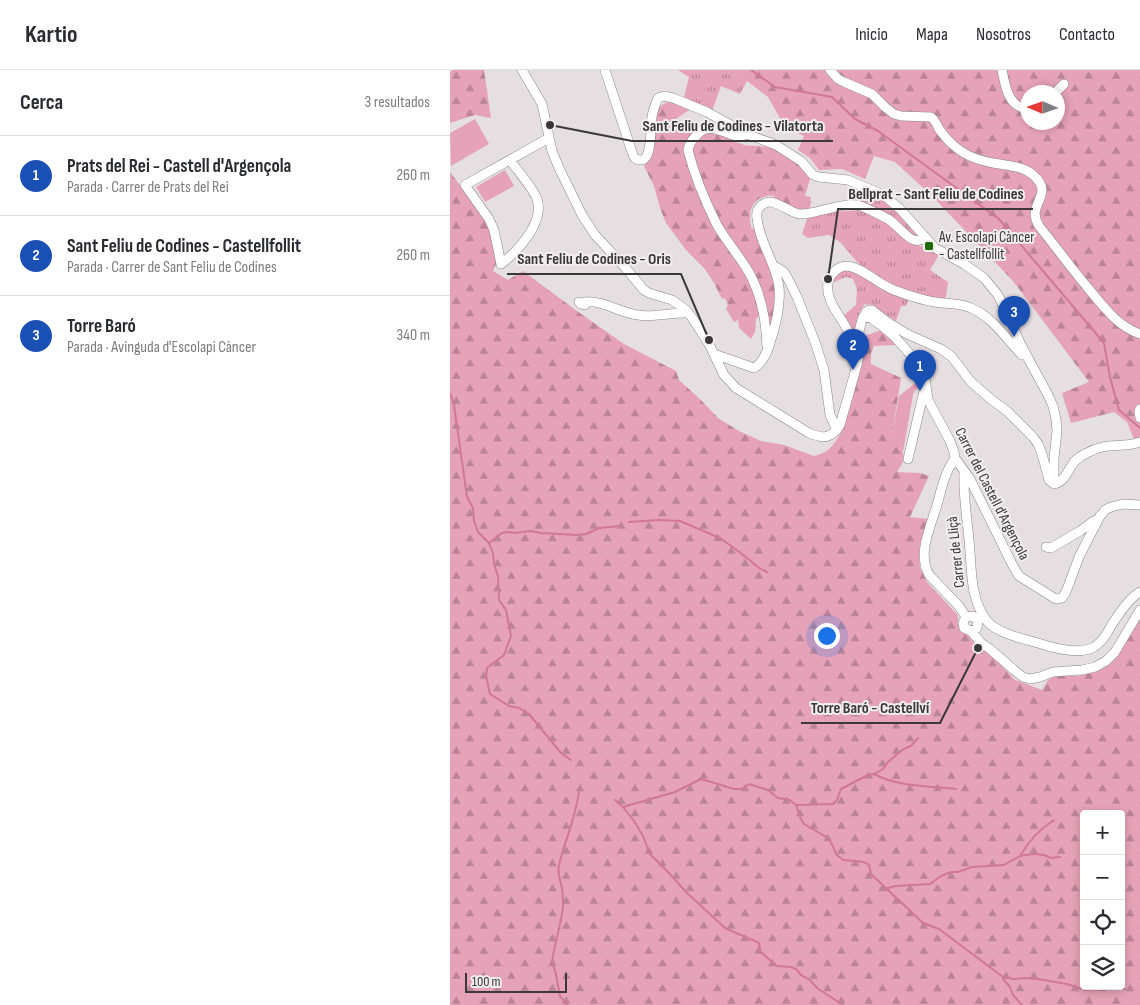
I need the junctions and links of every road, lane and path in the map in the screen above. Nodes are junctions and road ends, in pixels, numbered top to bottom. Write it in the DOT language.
graph roads {
  1 [pos="522,70"];
  2 [pos="605,70"];
  3 [pos="830,70"];
  4 [pos="1002,70"];
  5 [pos="1020,107"];
  6 [pos="747,134"];
  7 [pos="550,138"];
  8 [pos="510,160"];
  9 [pos="925,238"];
  10 [pos="773,265"];
  11 [pos="579,302"];
  12 [pos="688,313"];
  13 [pos="863,317"];
  14 [pos="1140,334"];
  15 [pos="767,351"];
  16 [pos="714,354"];
  17 [pos="1030,362"];
  18 [pos="857,365"];
  19 [pos="925,378"];
  20 [pos="1140,409"];
  21 [pos="1140,418"];
  22 [pos="837,430"];
  23 [pos="1140,442"];
  24 [pos="955,458"];
  25 [pos="908,459"];
  26 [pos="964,472"];
  27 [pos="1054,484"];
  28 [pos="1140,505"];
  29 [pos="1100,516"];
  30 [pos="1046,547"];
  31 [pos="1140,592"];
  32 [pos="1140,610"];
  33 [pos="966,617"];
  34 [pos="978,626"];
  1 -- 7 [label="street"];
  2 -- 6 [label="street"];
  3 -- 14 [label="street"];
  4 -- 5 [label="street"];
  6 -- 9 [label="street"];
  6 -- 15 [label="street"];
  7 -- 8 [label="street"];
  7 -- 12 [label="street"];
  8 -- 8 [label="street"];
  9 -- 10 [label="street"];
  9 -- 17 [label="street"];
  10 -- 15 [label="street"];
  10 -- 22 [label="street"];
  11 -- 12 [label="street"];
  12 -- 16 [label="street"];
  13 -- 18 [label="street"];
  13 -- 19 [label="street, Carrer del Castell d'Argençola"];
  13 -- 27 [label="street"];
  15 -- 16 [label="street"];
  16 -- 22 [label="street"];
  17 -- 18 [label="street"];
  17 -- 27 [label="street"];
  18 -- 22 [label="street"];
  19 -- 24 [label="street, Carrer del Castell d'Argençola"];
  19 -- 25 [label="street"];
  20 -- 21 [label="street"];
  23 -- 27 [label="street"];
  24 -- 26 [label="street, Carrer del Castell d'Argençola"];
  24 -- 33 [label="street"];
  26 -- 29 [label="street, Carrer del Castell d'Argençola"];
  26 -- 34 [label="street, Carrer de Lliçà"];
  28 -- 29 [label="street"];
  29 -- 30 [label="street"];
  31 -- 34 [label="street"];
  32 -- 34 [label="street"];
  33 -- 34 [label="street"];
  33 -- 34 [label="street"];
}
